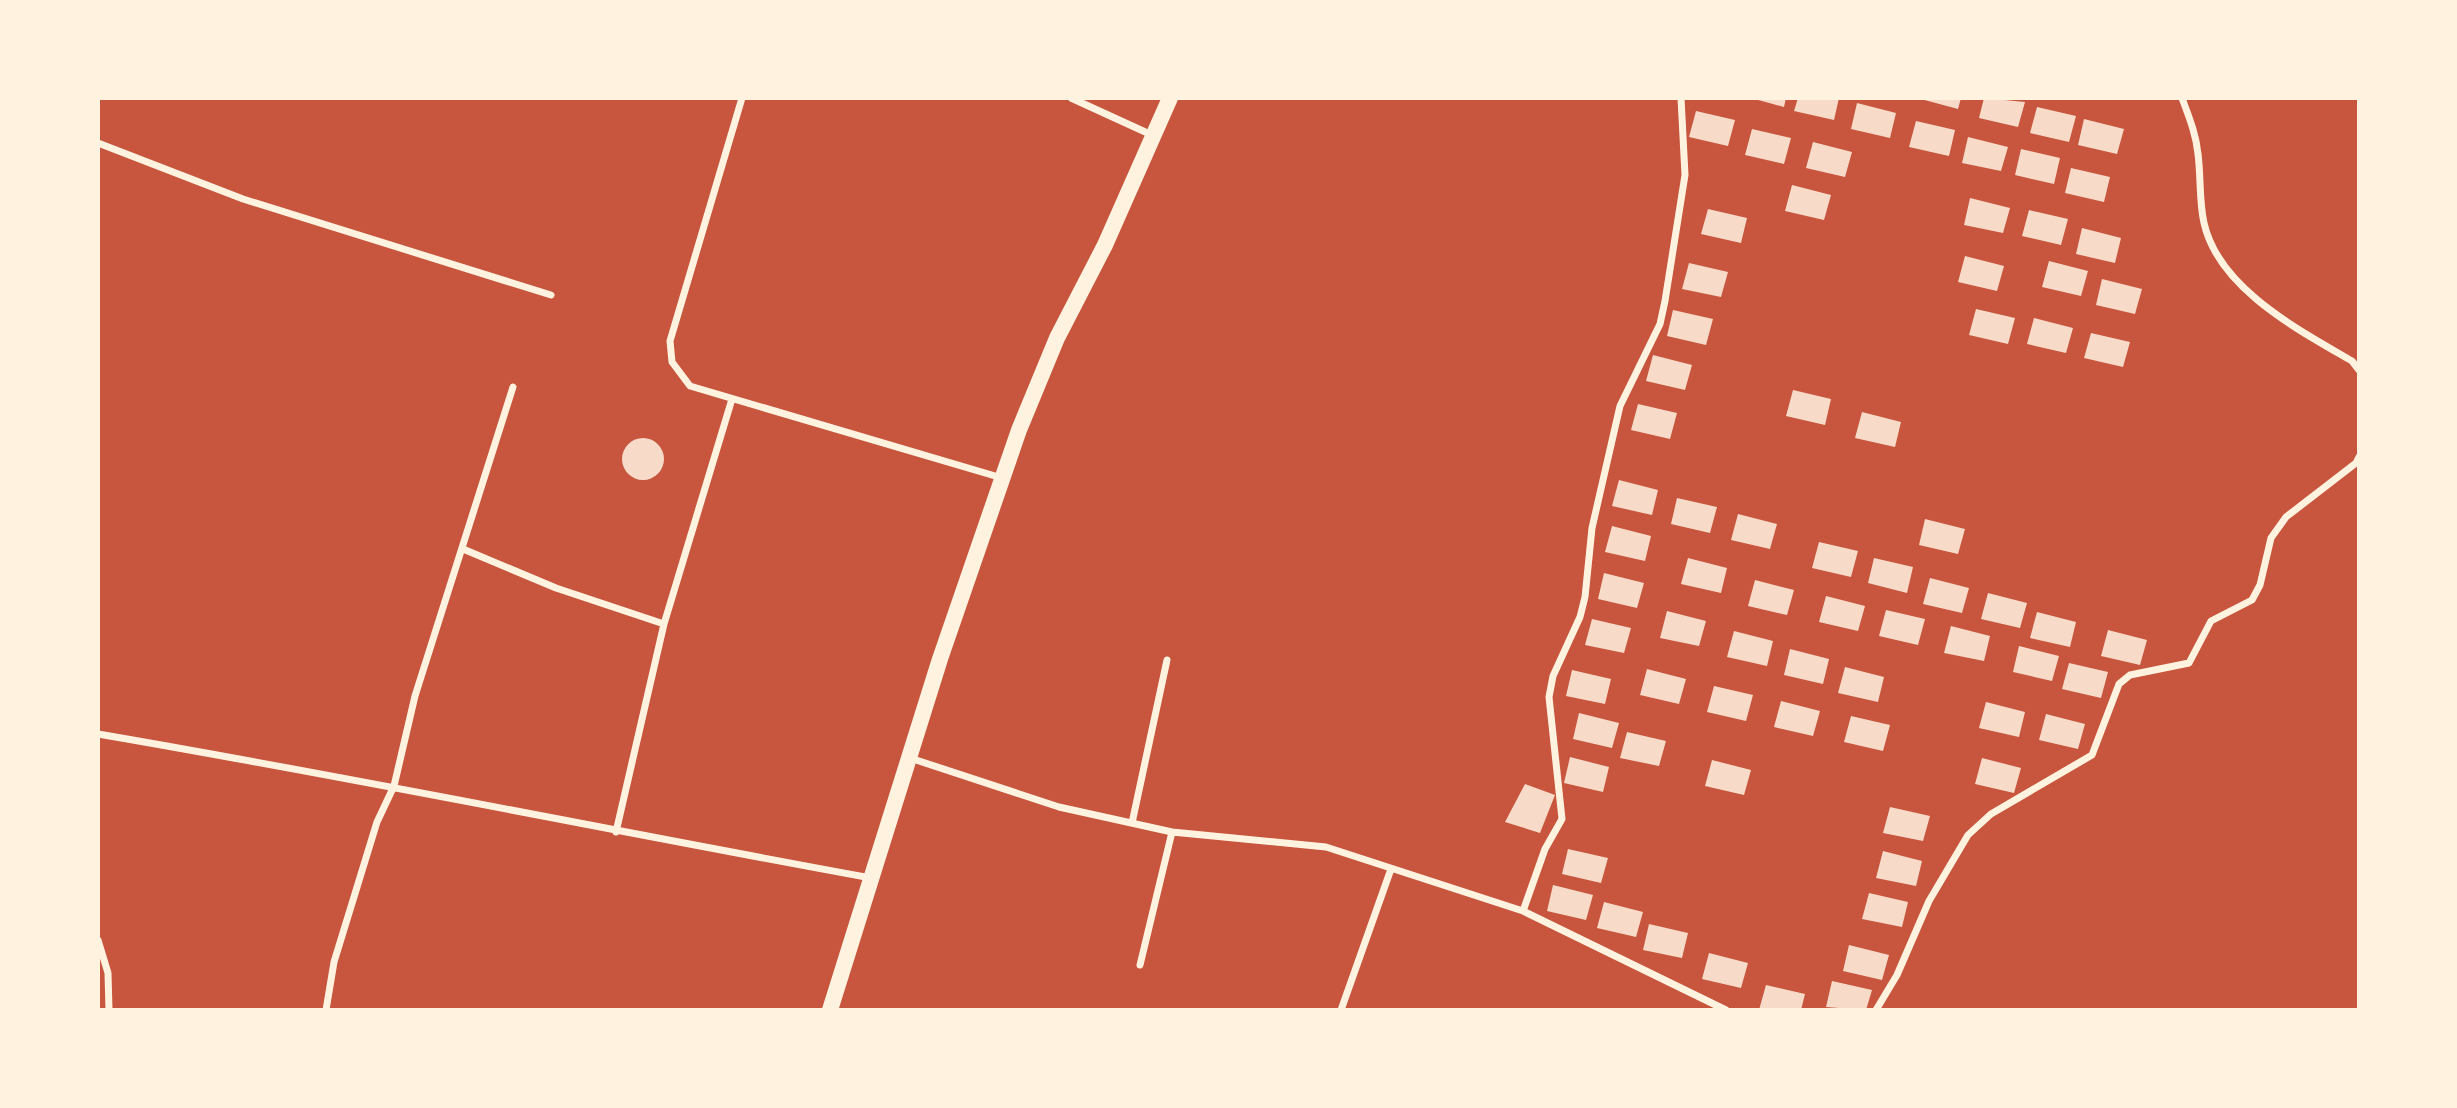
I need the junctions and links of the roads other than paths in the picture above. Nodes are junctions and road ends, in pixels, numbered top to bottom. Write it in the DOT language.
graph roads {
  1 [pos="742,98"];
  2 [pos="1071,98"];
  3 [pos="1170,98"];
  4 [pos="1681,98"];
  5 [pos="2182,98"];
  6 [pos="1154,136"];
  7 [pos="98,143"];
  8 [pos="551,295"];
  9 [pos="2359,370"];
  10 [pos="513,387"];
  11 [pos="732,399"];
  12 [pos="2359,457"];
  13 [pos="1002,478"];
  14 [pos="463,549"];
  15 [pos="664,624"];
  16 [pos="1167,660"];
  17 [pos="98,734"];
  18 [pos="910,758"];
  19 [pos="394,786"];
  20 [pos="1132,823"];
  21 [pos="616,832"];
  22 [pos="1172,832"];
  23 [pos="1391,869"];
  24 [pos="871,878"];
  25 [pos="1523,911"];
  26 [pos="98,940"];
  27 [pos="1140,965"];
  28 [pos="109,1010"];
  29 [pos="326,1010"];
  30 [pos="830,1010"];
  31 [pos="1341,1010"];
  32 [pos="1726,1010"];
  33 [pos="1876,1010"];
  1 -- 11 [label="street"];
  2 -- 6 [label="street"];
  3 -- 6 [label="highway"];
  4 -- 25 [label="street"];
  5 -- 9 [label="street"];
  6 -- 13 [label="highway"];
  7 -- 8 [label="street"];
  10 -- 14 [label="street"];
  11 -- 13 [label="street"];
  11 -- 15 [label="street"];
  12 -- 33 [label="street"];
  13 -- 18 [label="highway"];
  14 -- 15 [label="street"];
  14 -- 19 [label="street"];
  15 -- 21 [label="street"];
  16 -- 20 [label="street"];
  17 -- 19 [label="street"];
  18 -- 20 [label="street"];
  18 -- 24 [label="highway"];
  19 -- 21 [label="street"];
  19 -- 29 [label="street"];
  20 -- 22 [label="street"];
  21 -- 24 [label="street"];
  22 -- 23 [label="street"];
  22 -- 27 [label="street"];
  23 -- 25 [label="street"];
  23 -- 31 [label="street"];
  24 -- 30 [label="highway"];
  25 -- 32 [label="street"];
  26 -- 28 [label="street"];
}
